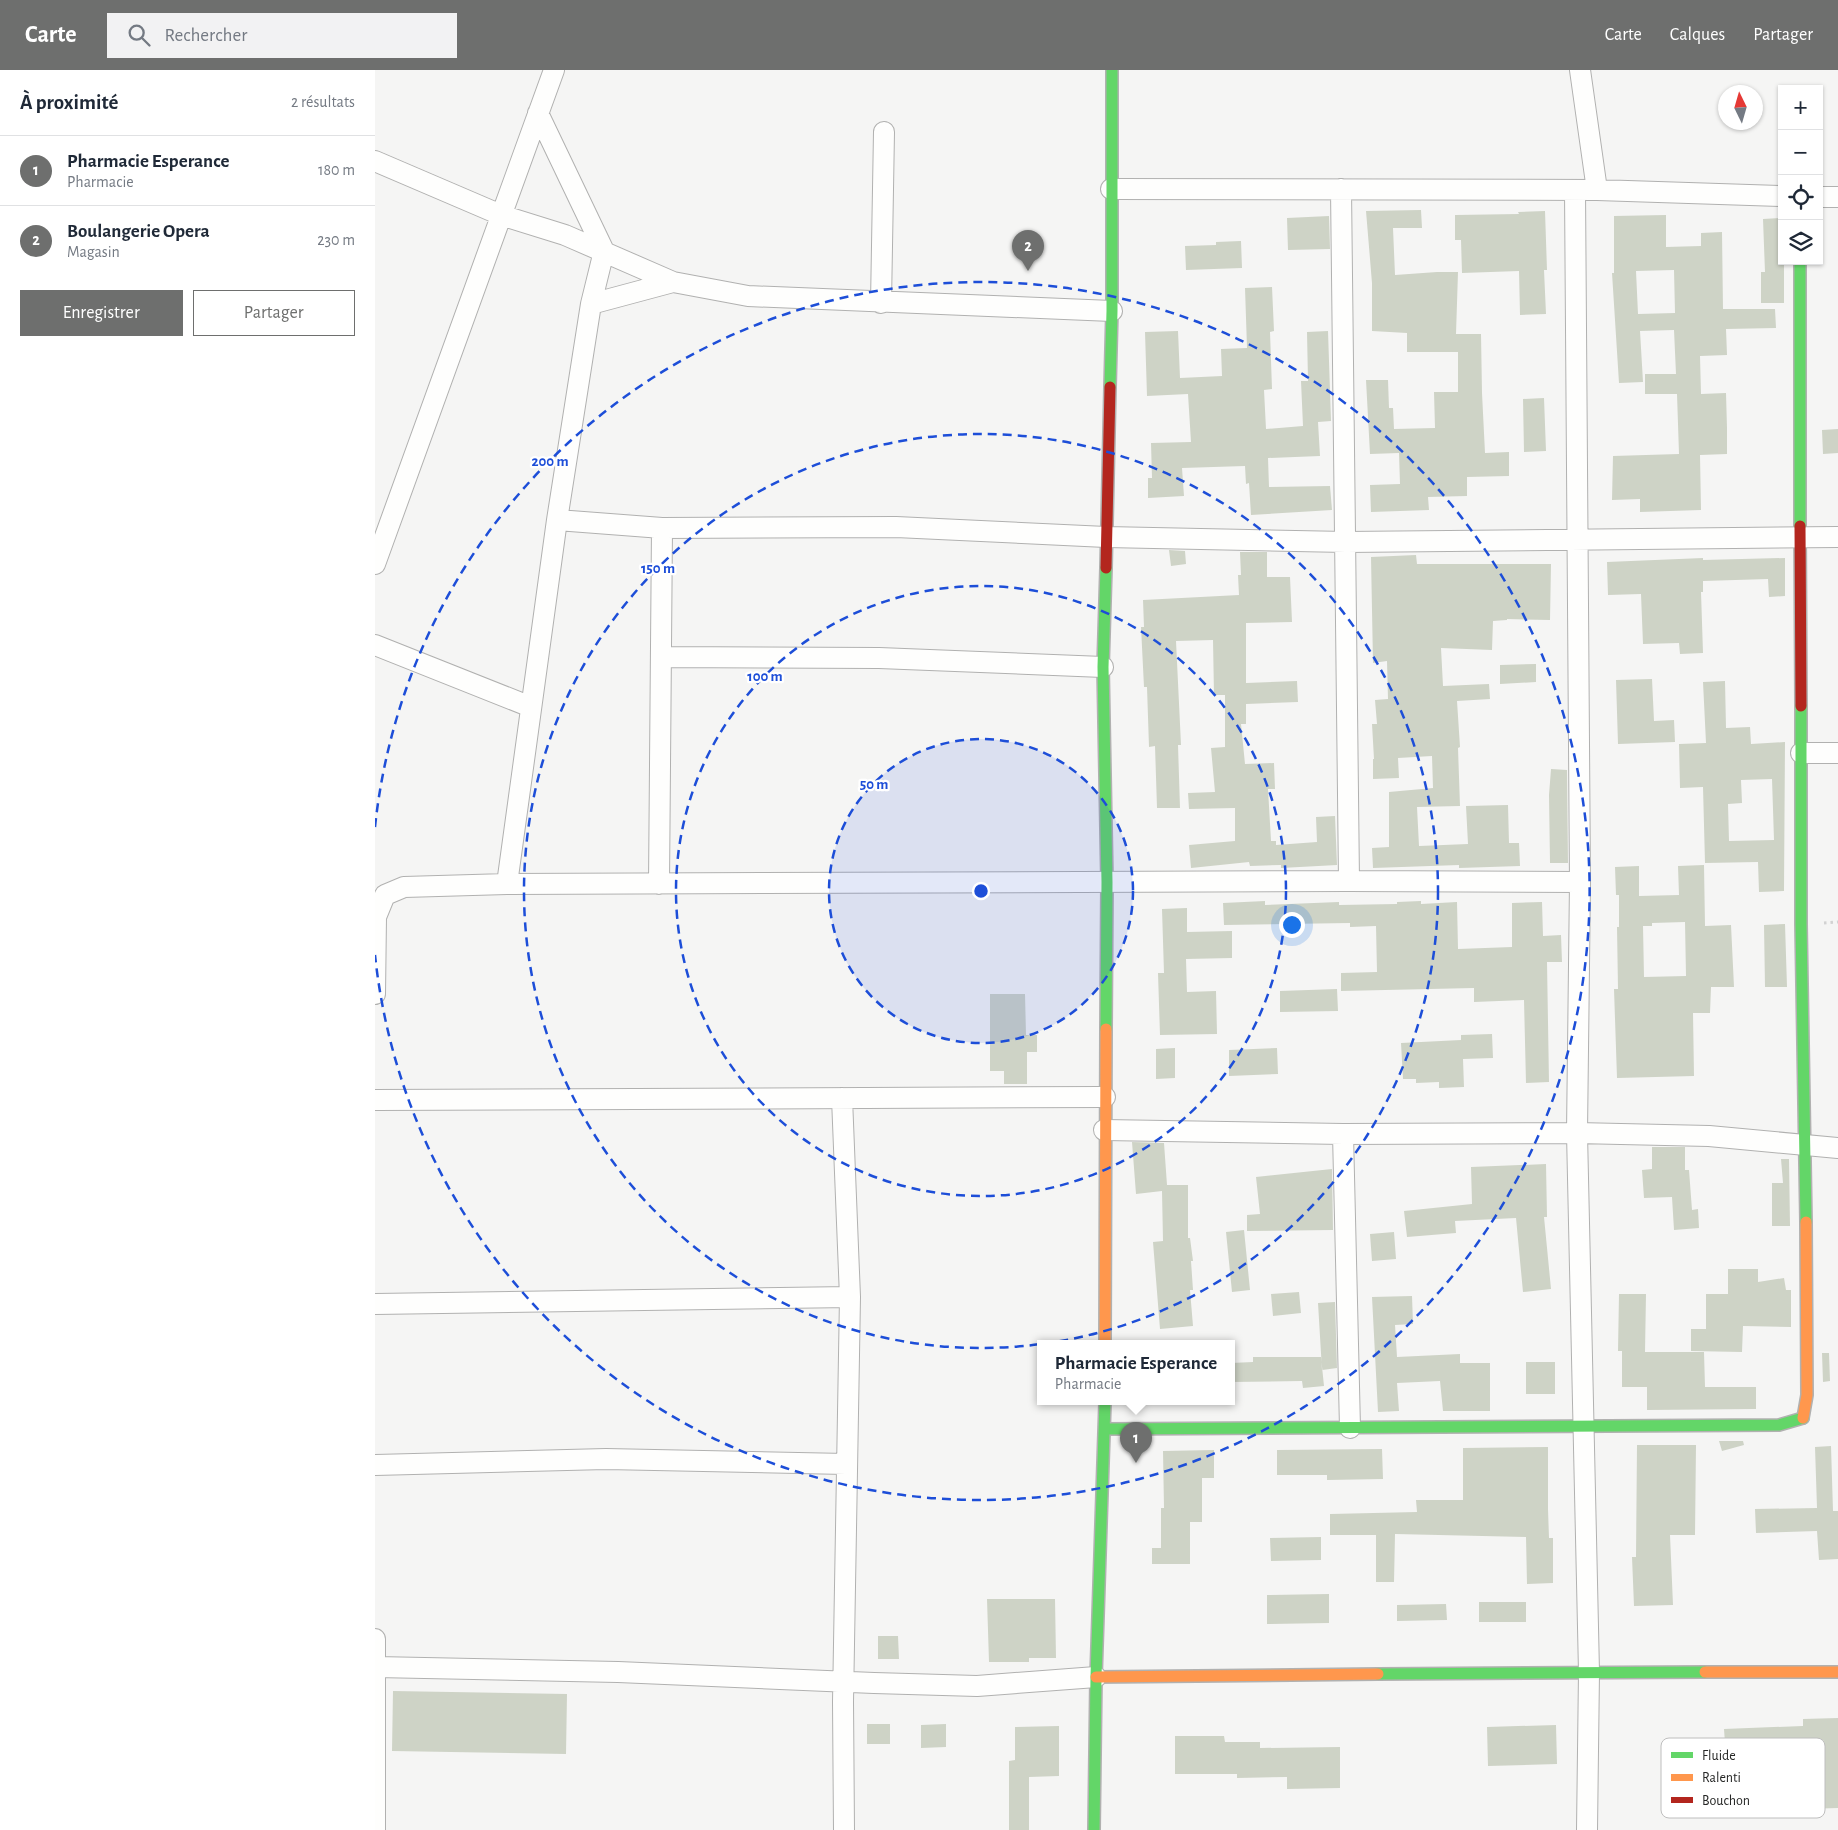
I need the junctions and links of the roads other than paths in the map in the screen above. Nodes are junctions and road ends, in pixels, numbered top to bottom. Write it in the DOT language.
graph roads {
  1 [pos="554,70"];
  2 [pos="1112,70"];
  3 [pos="1580,70"];
  4 [pos="538,113"];
  5 [pos="884,132"];
  6 [pos="375,161"];
  7 [pos="1111,189"];
  8 [pos="1341,189"];
  9 [pos="1575,190"];
  10 [pos="1597,190"];
  11 [pos="1778,196"];
  12 [pos="1823,197"];
  13 [pos="1838,197"];
  14 [pos="501,215"];
  15 [pos="604,251"];
  16 [pos="1800,265"];
  17 [pos="673,282"];
  18 [pos="881,303"];
  19 [pos="591,304"];
  20 [pos="1112,311"];
  21 [pos="557,520"];
  22 [pos="662,528"];
  23 [pos="1106,537"];
  24 [pos="1801,538"];
  25 [pos="1838,538"];
  26 [pos="1579,540"];
  27 [pos="1346,542"];
  28 [pos="375,564"];
  29 [pos="375,645"];
  30 [pos="661,657"];
  31 [pos="1103,667"];
  32 [pos="531,706"];
  33 [pos="1838,752"];
  34 [pos="1801,753"];
  35 [pos="1349,881"];
  36 [pos="1107,882"];
  37 [pos="1580,882"];
  38 [pos="507,884"];
  39 [pos="659,884"];
  40 [pos="375,994"];
  41 [pos="1105,1097"];
  42 [pos="842,1098"];
  43 [pos="375,1100"];
  44 [pos="1104,1130"];
  45 [pos="1577,1133"];
  46 [pos="1343,1134"];
  47 [pos="1805,1144"];
  48 [pos="1838,1148"];
  49 [pos="850,1297"];
  50 [pos="375,1304"];
  51 [pos="1105,1340"];
  52 [pos="1105,1405"];
  53 [pos="1583,1425"];
  54 [pos="1350,1428"];
  55 [pos="1105,1429"];
  56 [pos="846,1464"];
  57 [pos="375,1465"];
  58 [pos="375,1639"];
  59 [pos="376,1667"];
  60 [pos="1589,1672"];
  61 [pos="1838,1672"];
  62 [pos="1097,1678"];
  63 [pos="844,1682"];
  64 [pos="375,1830"];
  65 [pos="844,1830"];
  66 [pos="1094,1830"];
  67 [pos="1587,1830"];
  1 -- 4 [label="street"];
  2 -- 7 [label="street"];
  3 -- 10 [label="street"];
  4 -- 14 [label="street"];
  4 -- 15 [label="street"];
  5 -- 18 [label="street"];
  6 -- 14 [label="street"];
  7 -- 8 [label="street"];
  7 -- 20 [label="street"];
  8 -- 9 [label="street"];
  8 -- 27 [label="street"];
  9 -- 10 [label="street"];
  9 -- 26 [label="street"];
  10 -- 11 [label="street"];
  12 -- 13 [label="street"];
  14 -- 15 [label="street"];
  14 -- 28 [label="street"];
  15 -- 17 [label="street"];
  15 -- 19 [label="street"];
  16 -- 24 [label="street"];
  17 -- 18 [label="street"];
  17 -- 19 [label="street"];
  18 -- 20 [label="street"];
  19 -- 21 [label="street"];
  20 -- 23 [label="street"];
  21 -- 22 [label="street"];
  21 -- 32 [label="street"];
  22 -- 23 [label="street"];
  22 -- 30 [label="street"];
  23 -- 27 [label="street"];
  23 -- 31 [label="street"];
  24 -- 25 [label="street"];
  24 -- 26 [label="street"];
  24 -- 34 [label="street"];
  26 -- 27 [label="street"];
  26 -- 37 [label="street"];
  27 -- 35 [label="street"];
  29 -- 32 [label="street"];
  30 -- 31 [label="street"];
  30 -- 39 [label="street"];
  31 -- 36 [label="street"];
  32 -- 38 [label="street"];
  33 -- 34 [label="street"];
  34 -- 47 [label="street"];
  35 -- 36 [label="street"];
  35 -- 37 [label="street"];
  36 -- 39 [label="street"];
  36 -- 41 [label="street"];
  37 -- 45 [label="street"];
  38 -- 39 [label="street"];
  38 -- 40 [label="street"];
  41 -- 42 [label="street"];
  41 -- 44 [label="street"];
  42 -- 43 [label="street"];
  42 -- 49 [label="street"];
  44 -- 46 [label="street"];
  44 -- 51 [label="street"];
  45 -- 46 [label="street"];
  45 -- 47 [label="street"];
  45 -- 53 [label="street"];
  46 -- 54 [label="street"];
  47 -- 48 [label="street"];
  47 -- 53 [label="street"];
  49 -- 50 [label="street"];
  49 -- 56 [label="street"];
  52 -- 55 [label="street"];
  53 -- 54 [label="street"];
  53 -- 60 [label="street"];
  54 -- 55 [label="street"];
  55 -- 62 [label="street"];
  56 -- 57 [label="street"];
  56 -- 63 [label="street"];
  58 -- 59 [label="street"];
  59 -- 63 [label="street"];
  59 -- 64 [label="street"];
  60 -- 61 [label="street"];
  60 -- 62 [label="street"];
  60 -- 67 [label="street"];
  62 -- 63 [label="street"];
  62 -- 66 [label="street"];
  63 -- 65 [label="street"];
}
